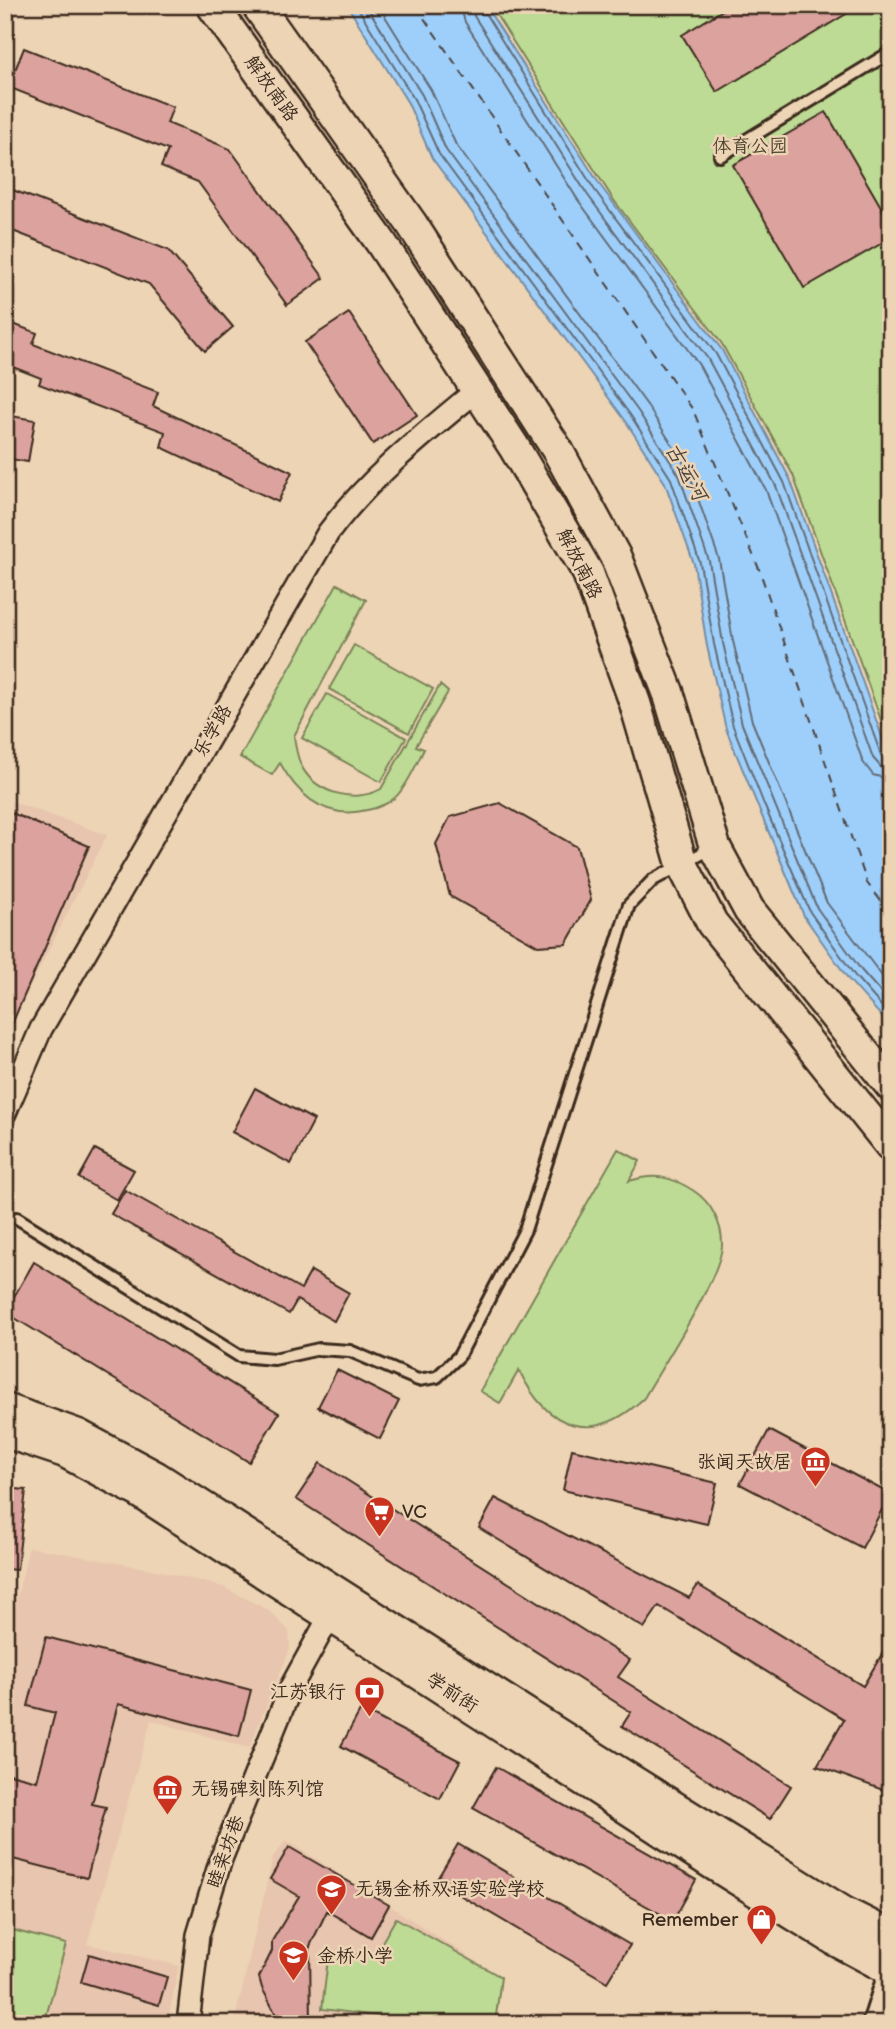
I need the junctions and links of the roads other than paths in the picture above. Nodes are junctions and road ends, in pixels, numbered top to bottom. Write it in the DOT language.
graph roads {
  1 [pos="212,5"];
  2 [pos="257,5"];
  3 [pos="891,52"];
  4 [pos="720,156"];
  5 [pos="476,391"];
  6 [pos="715,847"];
  7 [pos="682,864"];
  8 [pos="891,1086"];
  9 [pos="5,1112"];
  10 [pos="891,1146"];
  11 [pos="18,1218"];
  12 [pos="5,1409"];
  13 [pos="5,1432"];
  14 [pos="331,1614"];
  15 [pos="891,1936"];
  16 [pos="891,1970"];
  17 [pos="891,1977"];
  18 [pos="188,2024"];
  19 [pos="876,2024"];
  1 -- 5 [label="main road, 解放南路"];
  2 -- 6 [label="main road, 解放南路"];
  3 -- 4 [label="lane"];
  5 -- 7 [label="main road, 解放南路"];
  5 -- 9 [label="street, 乐学路"];
  6 -- 7 [label="lane"];
  6 -- 8 [label="main road, 解放南路"];
  7 -- 10 [label="main road, 解放南路"];
  7 -- 11 [label="lane"];
  12 -- 15 [label="main road, 学前街"];
  13 -- 14 [label="main road, 学前街"];
  14 -- 16 [label="main road, 学前街"];
  14 -- 18 [label="street, 睦亲坊巷"];
  17 -- 19 [label="street"];
}
